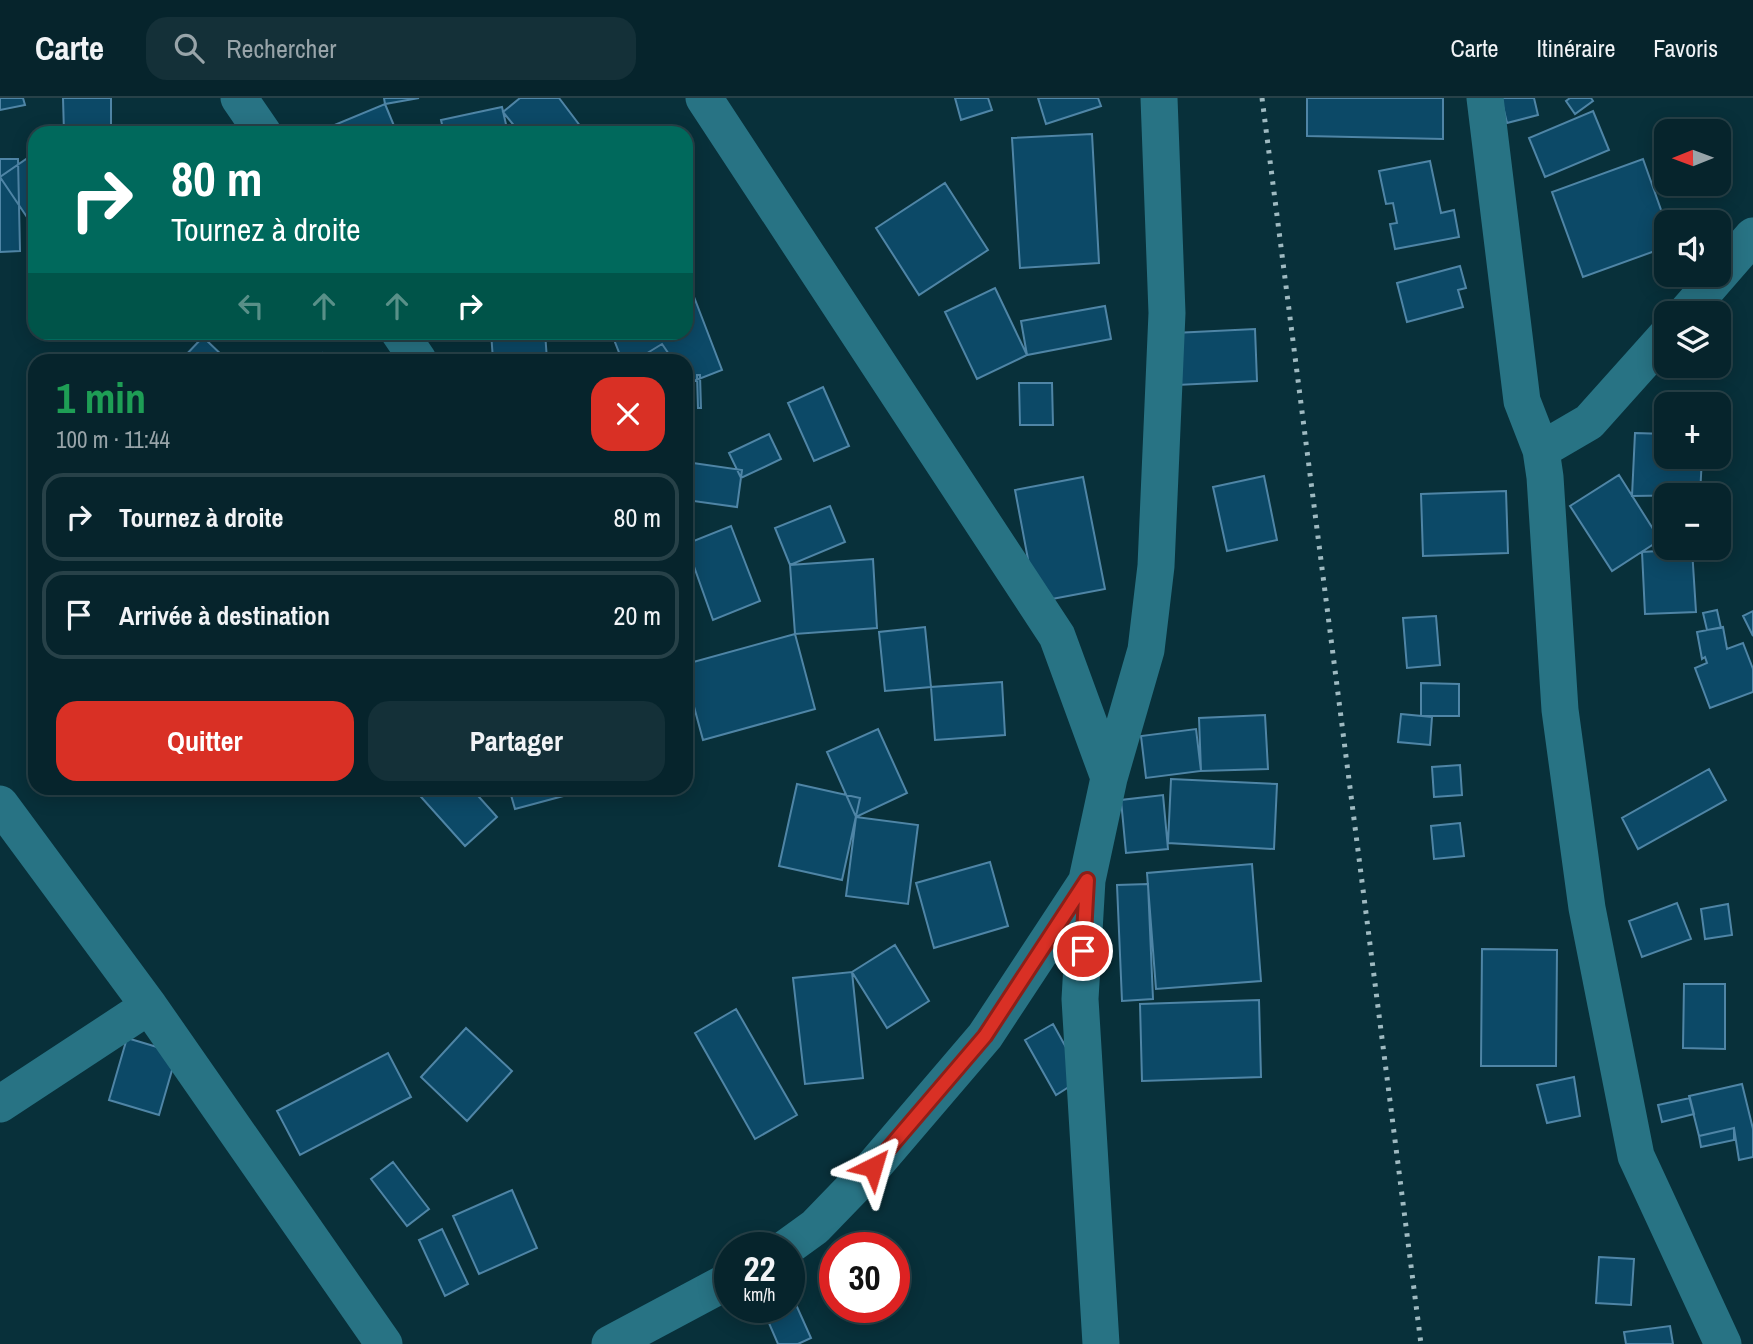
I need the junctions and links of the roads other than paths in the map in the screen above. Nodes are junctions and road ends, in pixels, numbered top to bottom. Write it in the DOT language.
graph roads {
  1 [pos="239,98"];
  2 [pos="704,98"];
  3 [pos="1160,98"];
  4 [pos="1485,98"];
  5 [pos="257,126"];
  6 [pos="1753,236"];
  7 [pos="1696,301"];
  8 [pos="1654,349"];
  9 [pos="1541,450"];
  10 [pos="1110,778"];
  11 [pos="0,804"];
  12 [pos="1087,880"];
  13 [pos="149,1006"];
  14 [pos="0,1104"];
  15 [pos="805,1234"];
  16 [pos="714,1289"];
  17 [pos="384,1344"];
  18 [pos="610,1344"];
  19 [pos="1101,1344"];
  20 [pos="1723,1344"];
  1 -- 5 [label="street"];
  2 -- 10 [label="street"];
  3 -- 10 [label="street"];
  4 -- 9 [label="street"];
  6 -- 7 [label="street"];
  8 -- 9 [label="street"];
  9 -- 20 [label="street"];
  10 -- 12 [label="street"];
  11 -- 13 [label="street"];
  12 -- 15 [label="street"];
  12 -- 19 [label="street"];
  13 -- 14 [label="street"];
  13 -- 17 [label="street"];
  16 -- 18 [label="street"];
}
